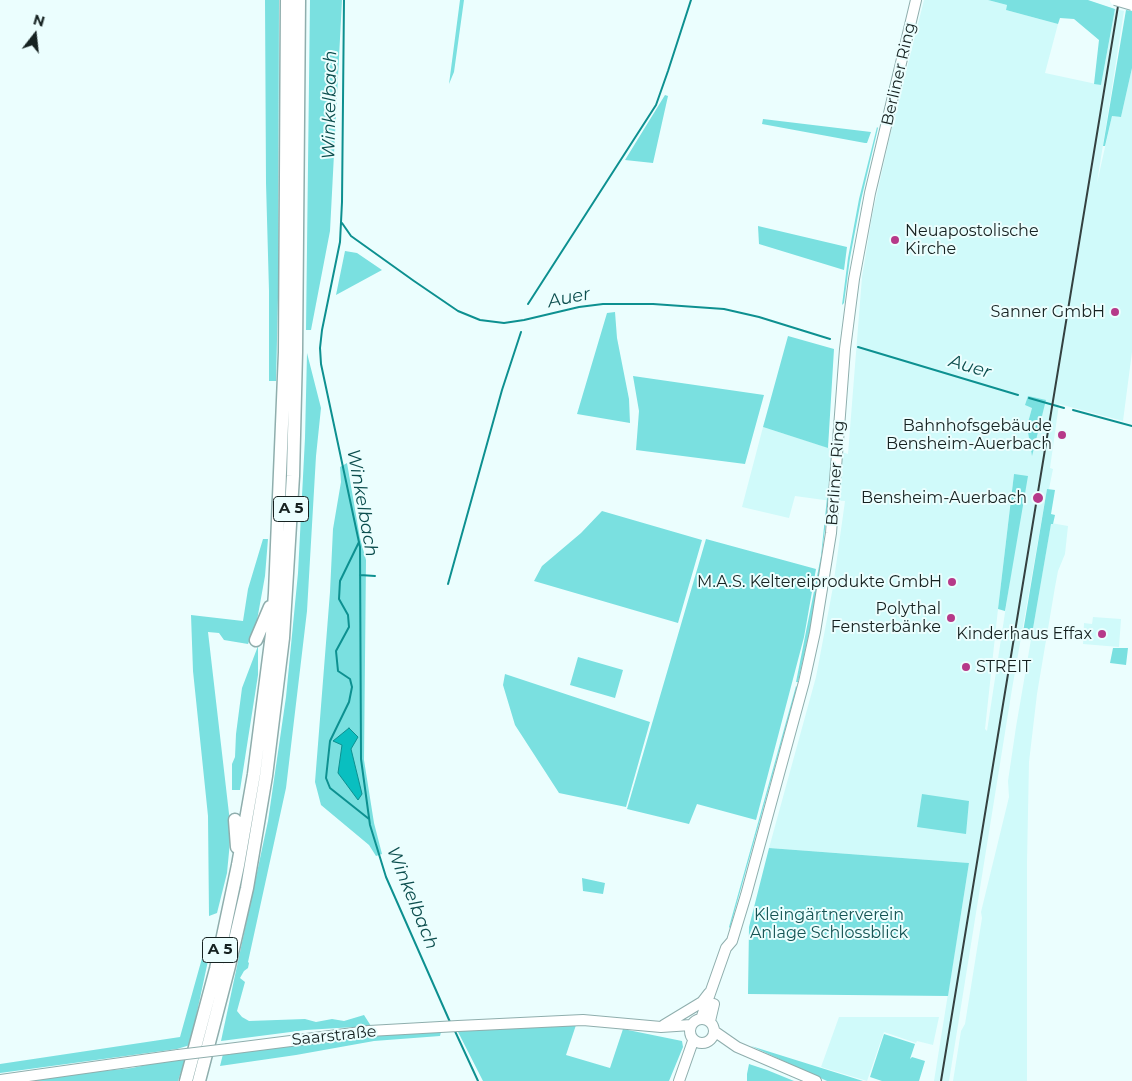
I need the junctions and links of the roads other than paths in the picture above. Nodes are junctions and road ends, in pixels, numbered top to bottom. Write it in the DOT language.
graph roads {
  1 [pos="287,0"];
  2 [pos="299,0"];
  3 [pos="916,0"];
  4 [pos="1115,0"];
  5 [pos="1132,5"];
  6 [pos="275,593"];
  7 [pos="256,640"];
  8 [pos="235,820"];
  9 [pos="238,864"];
  10 [pos="732,941"];
  11 [pos="712,989"];
  12 [pos="706,1020"];
  13 [pos="660,1026"];
  14 [pos="700,1036"];
  15 [pos="5,1079"];
  16 [pos="186,1081"];
  17 [pos="199,1081"];
  18 [pos="679,1081"];
  19 [pos="686,1081"];
  20 [pos="816,1081"];
  1 -- 6 [label="highway, A 5"];
  2 -- 17 [label="highway, A 5"];
  3 -- 10 [label="street, Berliner Ring"];
  4 -- 5 [label="street, bridge"];
  6 -- 7 [label="highway"];
  6 -- 9 [label="highway, A 5"];
  8 -- 9 [label="highway"];
  9 -- 16 [label="highway, A 5"];
  10 -- 11 [label="street, Berliner Ring"];
  10 -- 12 [label="street, Berliner Ring"];
  11 -- 12 [label="street, Berliner Ring"];
  11 -- 13 [label="street"];
  12 -- 14 [label="street"];
  12 -- 14 [label="street"];
  13 -- 14 [label="street, Saarstraße"];
  13 -- 15 [label="street, Saarstraße, bridge"];
  14 -- 18 [label="street"];
  14 -- 19 [label="street"];
  14 -- 20 [label="street, Saarstraße"];
}
